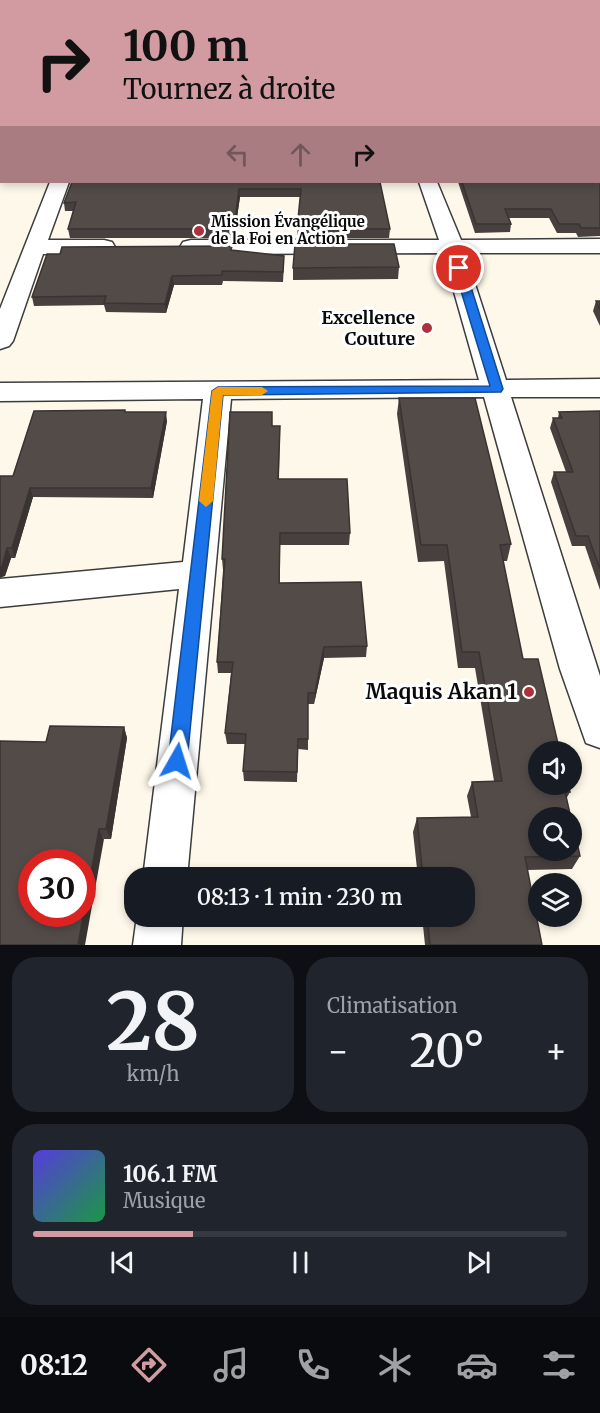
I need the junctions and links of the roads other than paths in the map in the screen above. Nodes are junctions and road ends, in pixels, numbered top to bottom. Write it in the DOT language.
graph roads {
  1 [pos="58,183"];
  2 [pos="428,183"];
  3 [pos="600,246"];
  4 [pos="34,247"];
  5 [pos="130,247"];
  6 [pos="166,247"];
  7 [pos="453,248"];
  8 [pos="0,341"];
  9 [pos="600,388"];
  10 [pos="497,389"];
  11 [pos="218,391"];
  12 [pos="0,392"];
  13 [pos="198,574"];
  14 [pos="0,593"];
  15 [pos="590,669"];
  16 [pos="600,730"];
  17 [pos="166,867"];
  18 [pos="159,927"];
  19 [pos="157,945"];
  1 -- 4 [label="street"];
  2 -- 7 [label="street"];
  3 -- 7 [label="street"];
  4 -- 5 [label="street"];
  4 -- 8 [label="street"];
  6 -- 7 [label="street"];
  7 -- 10 [label="street"];
  9 -- 10 [label="street"];
  10 -- 11 [label="street"];
  10 -- 15 [label="street"];
  11 -- 12 [label="street"];
  11 -- 13 [label="street"];
  13 -- 14 [label="street"];
  13 -- 17 [label="street"];
  15 -- 16 [label="street"];
  18 -- 19 [label="street"];
}
